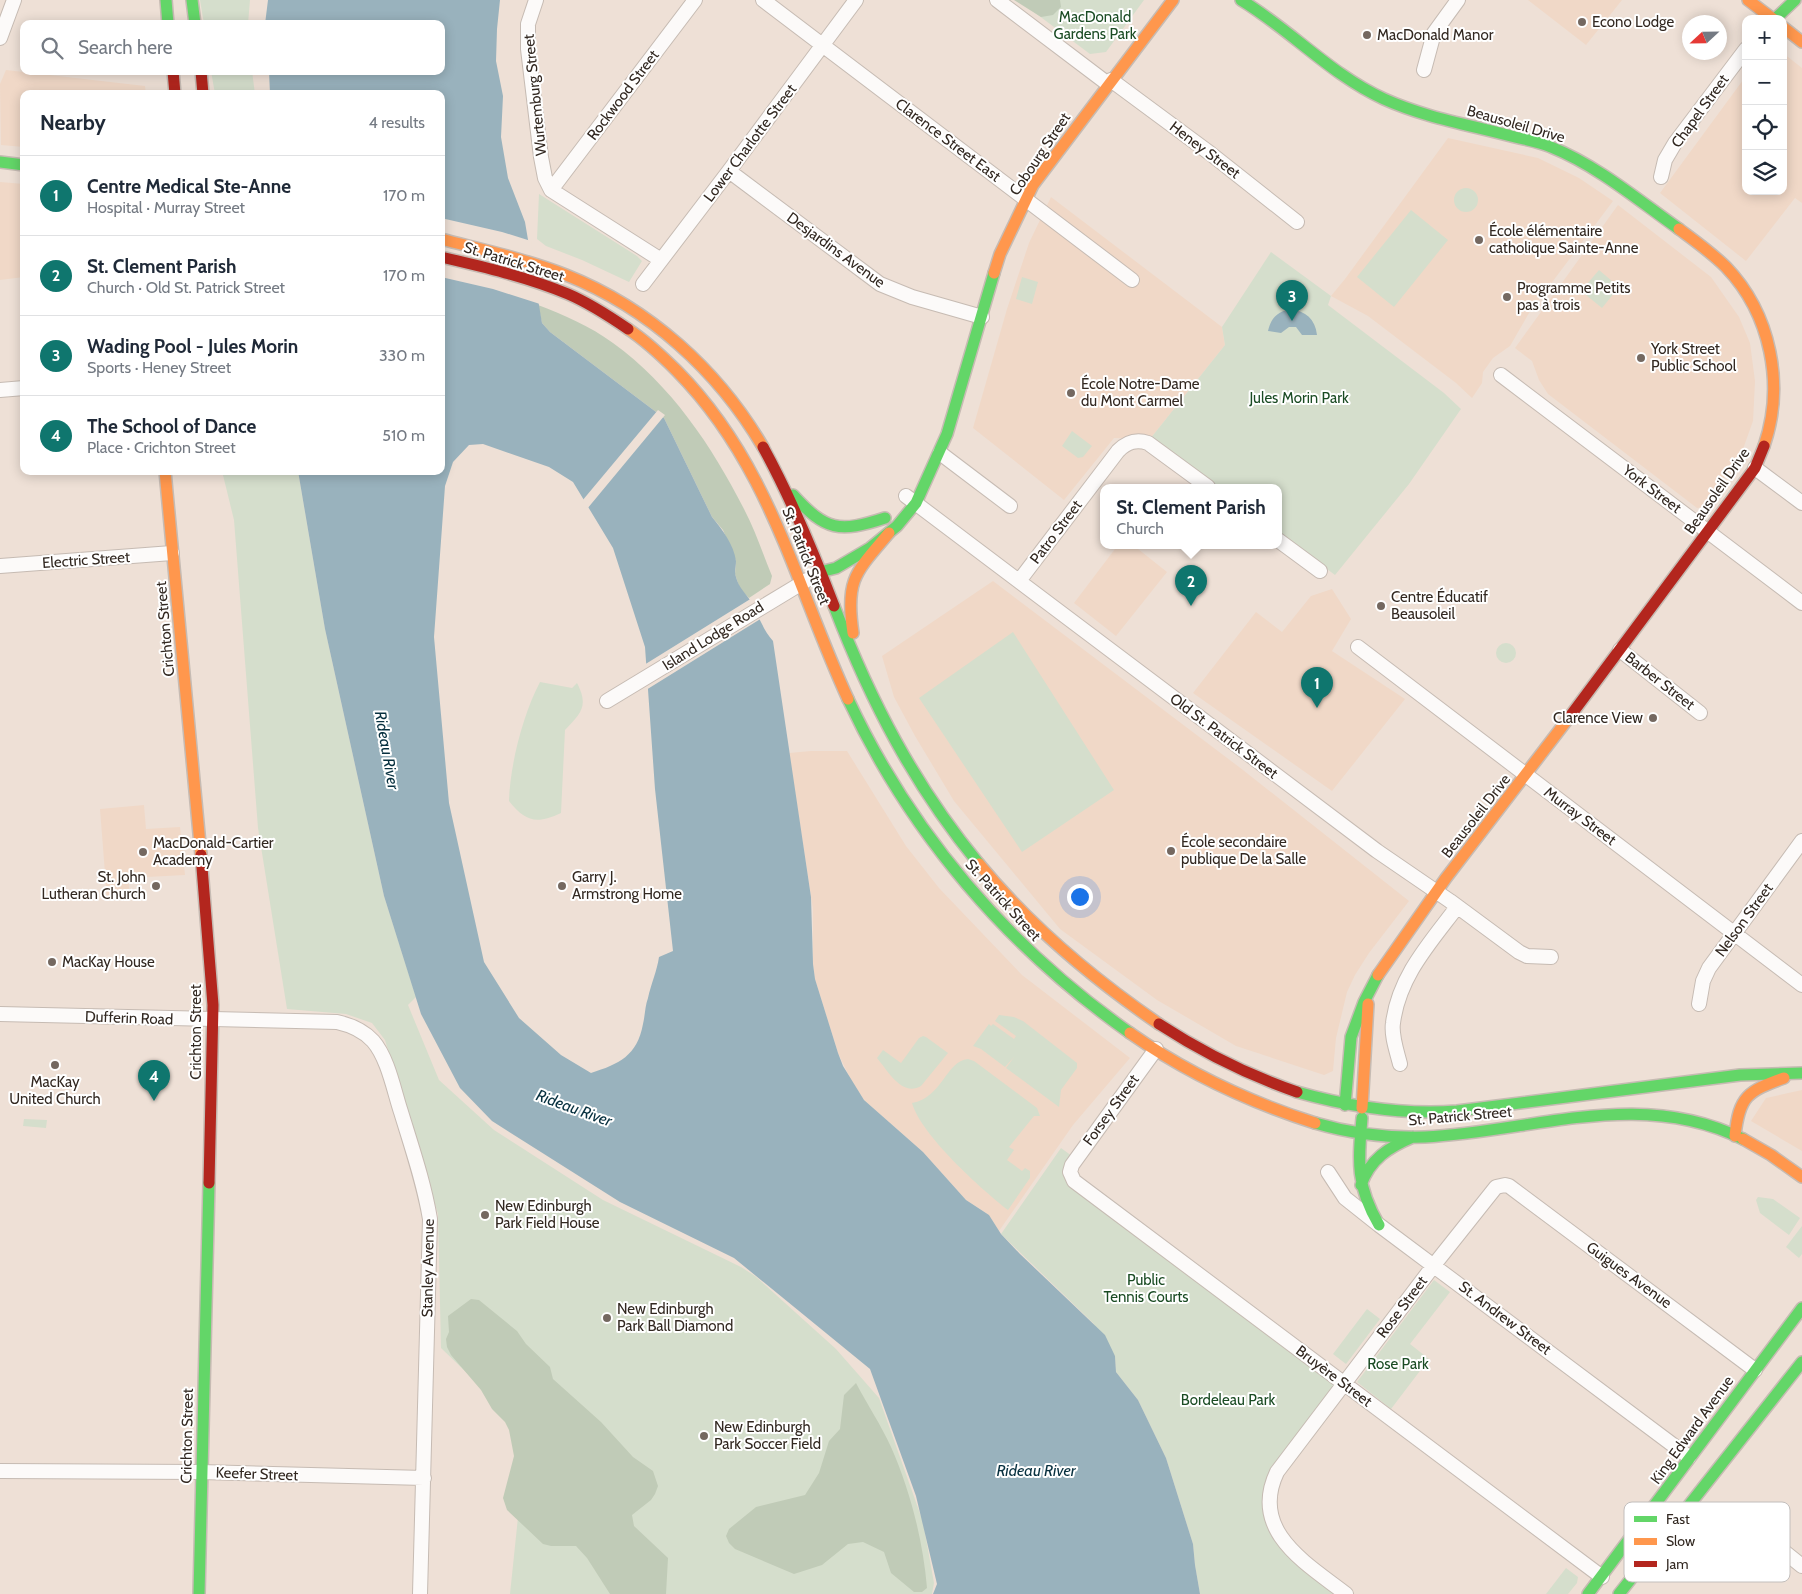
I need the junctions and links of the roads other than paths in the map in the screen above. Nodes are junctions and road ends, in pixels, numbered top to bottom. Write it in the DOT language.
graph roads {
  1 [pos="14,0"];
  2 [pos="166,0"];
  3 [pos="192,0"];
  4 [pos="536,0"];
  5 [pos="695,0"];
  6 [pos="763,0"];
  7 [pos="856,0"];
  8 [pos="997,0"];
  9 [pos="1173,0"];
  10 [pos="1241,0"];
  11 [pos="1458,0"];
  12 [pos="1748,0"];
  13 [pos="1795,0"];
  14 [pos="1769,15"];
  15 [pos="1778,15"];
  16 [pos="168,20"];
  17 [pos="195,20"];
  18 [pos="1787,30"];
  19 [pos="0,38"];
  20 [pos="1802,42"];
  21 [pos="823,45"];
  22 [pos="1742,54"];
  23 [pos="1424,70"];
  24 [pos="173,75"];
  25 [pos="202,75"];
  26 [pos="1110,82"];
  27 [pos="175,90"];
  28 [pos="203,90"];
  29 [pos="0,162"];
  30 [pos="20,164"];
  31 [pos="729,171"];
  32 [pos="1661,177"];
  33 [pos="551,190"];
  34 [pos="1026,199"];
  35 [pos="1296,222"];
  36 [pos="445,240"];
  37 [pos="445,258"];
  38 [pos="661,260"];
  39 [pos="1132,280"];
  40 [pos="642,284"];
  41 [pos="982,317"];
  42 [pos="1501,375"];
  43 [pos="20,388"];
  44 [pos="0,390"];
  45 [pos="938,457"];
  46 [pos="1755,468"];
  47 [pos="165,475"];
  48 [pos="1204,484"];
  49 [pos="784,486"];
  50 [pos="1802,503"];
  51 [pos="1010,506"];
  52 [pos="899,507"];
  53 [pos="889,532"];
  54 [pos="1708,532"];
  55 [pos="865,535"];
  56 [pos="1282,543"];
  57 [pos="172,553"];
  58 [pos="830,556"];
  59 [pos="0,566"];
  60 [pos="1320,571"];
  61 [pos="820,572"];
  62 [pos="1019,582"];
  63 [pos="801,583"];
  64 [pos="1802,603"];
  65 [pos="1358,647"];
  66 [pos="1620,650"];
  67 [pos="860,671"];
  68 [pos="607,701"];
  69 [pos="1700,713"];
  70 [pos="1526,775"];
  71 [pos="1802,841"];
  72 [pos="1437,892"];
  73 [pos="1457,907"];
  74 [pos="1734,933"];
  75 [pos="1551,957"];
  76 [pos="1802,985"];
  77 [pos="1370,990"];
  78 [pos="1699,1004"];
  79 [pos="0,1014"];
  80 [pos="213,1020"];
  81 [pos="289,1022"];
  82 [pos="1156,1049"];
  83 [pos="1400,1064"];
  84 [pos="1800,1073"];
  85 [pos="1362,1108"];
  86 [pos="1344,1117"];
  87 [pos="1360,1132"];
  88 [pos="1735,1136"];
  89 [pos="1413,1137"];
  90 [pos="1070,1172"];
  91 [pos="1328,1172"];
  92 [pos="1802,1177"];
  93 [pos="1361,1185"];
  94 [pos="1500,1185"];
  95 [pos="1379,1225"];
  96 [pos="1434,1265"];
  97 [pos="1802,1308"];
  98 [pos="1802,1362"];
  99 [pos="1755,1370"];
  100 [pos="1343,1384"];
  101 [pos="1736,1448"];
  102 [pos="1689,1457"];
  103 [pos="0,1471"];
  104 [pos="201,1472"];
  105 [pos="424,1478"];
  106 [pos="1658,1502"];
  107 [pos="1691,1502"];
  108 [pos="1624,1547"];
  109 [pos="1790,1556"];
  110 [pos="1802,1566"];
  111 [pos="1602,1577"];
  112 [pos="1628,1582"];
  113 [pos="199,1594"];
  114 [pos="420,1594"];
  115 [pos="1346,1594"];
  116 [pos="1588,1594"];
  117 [pos="1619,1594"];
  1 -- 19 [label="street"];
  2 -- 16 [label="main road"];
  3 -- 17 [label="main road"];
  4 -- 33 [label="street, Wurtemburg Street"];
  5 -- 33 [label="street, Rockwood Street"];
  6 -- 21 [label="street, Clarence Street East"];
  7 -- 21 [label="street, Lower Charlotte Street"];
  8 -- 26 [label="street, Heney Street"];
  9 -- 26 [label="main road, Cobourg Street"];
  10 -- 46 [label="main road, Beausoleil Drive"];
  11 -- 23 [label="street"];
  12 -- 14 [label="main road"];
  13 -- 15 [label="main road"];
  18 -- 20 [label="main road"];
  21 -- 31 [label="street, Lower Charlotte Street"];
  21 -- 34 [label="street, Clarence Street East"];
  22 -- 32 [label="street, Chapel Street"];
  24 -- 27 [label="main road"];
  25 -- 28 [label="main road"];
  26 -- 34 [label="main road, Cobourg Street"];
  26 -- 35 [label="street, Heney Street"];
  29 -- 30 [label="main road"];
  31 -- 38 [label="street, Lower Charlotte Street"];
  31 -- 41 [label="street, Desjardins Avenue"];
  33 -- 38 [label="street"];
  34 -- 39 [label="street, Clarence Street East"];
  34 -- 41 [label="main road, Cobourg Street"];
  36 -- 49 [label="main road, St. Patrick Street"];
  37 -- 63 [label="main road, St. Patrick Street"];
  38 -- 40 [label="street, Lower Charlotte Street"];
  41 -- 45 [label="main road, Cobourg Street"];
  42 -- 54 [label="street, York Street"];
  43 -- 44 [label="street"];
  45 -- 51 [label="street"];
  45 -- 52 [label="main road, Cobourg Street"];
  46 -- 50 [label="street"];
  46 -- 54 [label="main road, Beausoleil Drive"];
  47 -- 57 [label="main road, Crichton Street"];
  48 -- 62 [label="street, Patro Street"];
  49 -- 52 [label="main road"];
  49 -- 61 [label="main road, St. Patrick Street"];
  52 -- 53 [label="main road, Cobourg Street"];
  52 -- 55 [label="main road, Cobourg Street"];
  52 -- 62 [label="street, Old St. Patrick Street"];
  53 -- 61 [label="main road, Cobourg Street"];
  53 -- 67 [label="main road"];
  54 -- 64 [label="street, York Street"];
  54 -- 66 [label="main road, Beausoleil Drive"];
  56 -- 60 [label="street"];
  57 -- 59 [label="street, Electric Street"];
  57 -- 80 [label="main road, Crichton Street"];
  58 -- 61 [label="main road"];
  61 -- 63 [label="street, Island Lodge Road"];
  61 -- 67 [label="main road, St. Patrick Street"];
  62 -- 72 [label="street, Old St. Patrick Street"];
  63 -- 68 [label="street, Island Lodge Road"];
  63 -- 82 [label="main road, St. Patrick Street"];
  65 -- 70 [label="street, Murray Street"];
  66 -- 69 [label="street, Barber Street"];
  66 -- 70 [label="main road, Beausoleil Drive"];
  67 -- 86 [label="main road, St. Patrick Street"];
  70 -- 72 [label="main road, Beausoleil Drive"];
  70 -- 74 [label="street, Murray Street"];
  71 -- 74 [label="street, Nelson Street"];
  72 -- 73 [label="street, Old St. Patrick Street"];
  72 -- 77 [label="main road, Beausoleil Drive"];
  73 -- 75 [label="street, Old St. Patrick Street"];
  73 -- 83 [label="street"];
  74 -- 76 [label="street, Murray Street"];
  74 -- 78 [label="street, Nelson Street"];
  77 -- 85 [label="main road, Beausoleil Drive"];
  77 -- 86 [label="main road, Beausoleil Drive"];
  79 -- 80 [label="street, Dufferin Road"];
  80 -- 81 [label="street, Dufferin Road"];
  80 -- 104 [label="main road, Crichton Street"];
  81 -- 105 [label="street, Stanley Avenue"];
  82 -- 86 [label="main road, St. Patrick Street"];
  82 -- 90 [label="street, Forsey Street"];
  84 -- 85 [label="main road, St. Patrick Street"];
  84 -- 88 [label="main road"];
  85 -- 86 [label="main road, St. Patrick Street"];
  85 -- 87 [label="main road, Beausoleil Drive"];
  86 -- 87 [label="main road, St. Patrick Street"];
  87 -- 89 [label="main road, St. Patrick Street"];
  87 -- 93 [label="main road, Beausoleil Drive"];
  88 -- 89 [label="main road, St. Patrick Street"];
  88 -- 92 [label="main road, St. Patrick Street"];
  89 -- 93 [label="main road"];
  90 -- 100 [label="street, Bruyère Street"];
  91 -- 95 [label="street, St. Andrew Street"];
  93 -- 95 [label="main road, Beausoleil Drive"];
  94 -- 96 [label="street, Rose Street"];
  94 -- 99 [label="street, Guigues Avenue"];
  95 -- 96 [label="street, St. Andrew Street"];
  96 -- 100 [label="street, Rose Street"];
  96 -- 102 [label="street, St. Andrew Street"];
  97 -- 99 [label="main road, King Edward Avenue"];
  98 -- 101 [label="main road"];
  99 -- 102 [label="main road, King Edward Avenue"];
  100 -- 111 [label="street, Bruyère Street"];
  100 -- 115 [label="street, Rose Street"];
  101 -- 102 [label="main road"];
  101 -- 107 [label="main road"];
  102 -- 106 [label="main road, King Edward Avenue"];
  103 -- 104 [label="street, Keefer Street"];
  104 -- 105 [label="street, Keefer Street"];
  104 -- 113 [label="main road, Crichton Street"];
  105 -- 114 [label="street, Stanley Avenue"];
  108 -- 111 [label="main road, King Edward Avenue"];
  109 -- 110 [label="street"];
  111 -- 116 [label="main road, King Edward Avenue"];
  112 -- 117 [label="main road"];
}
